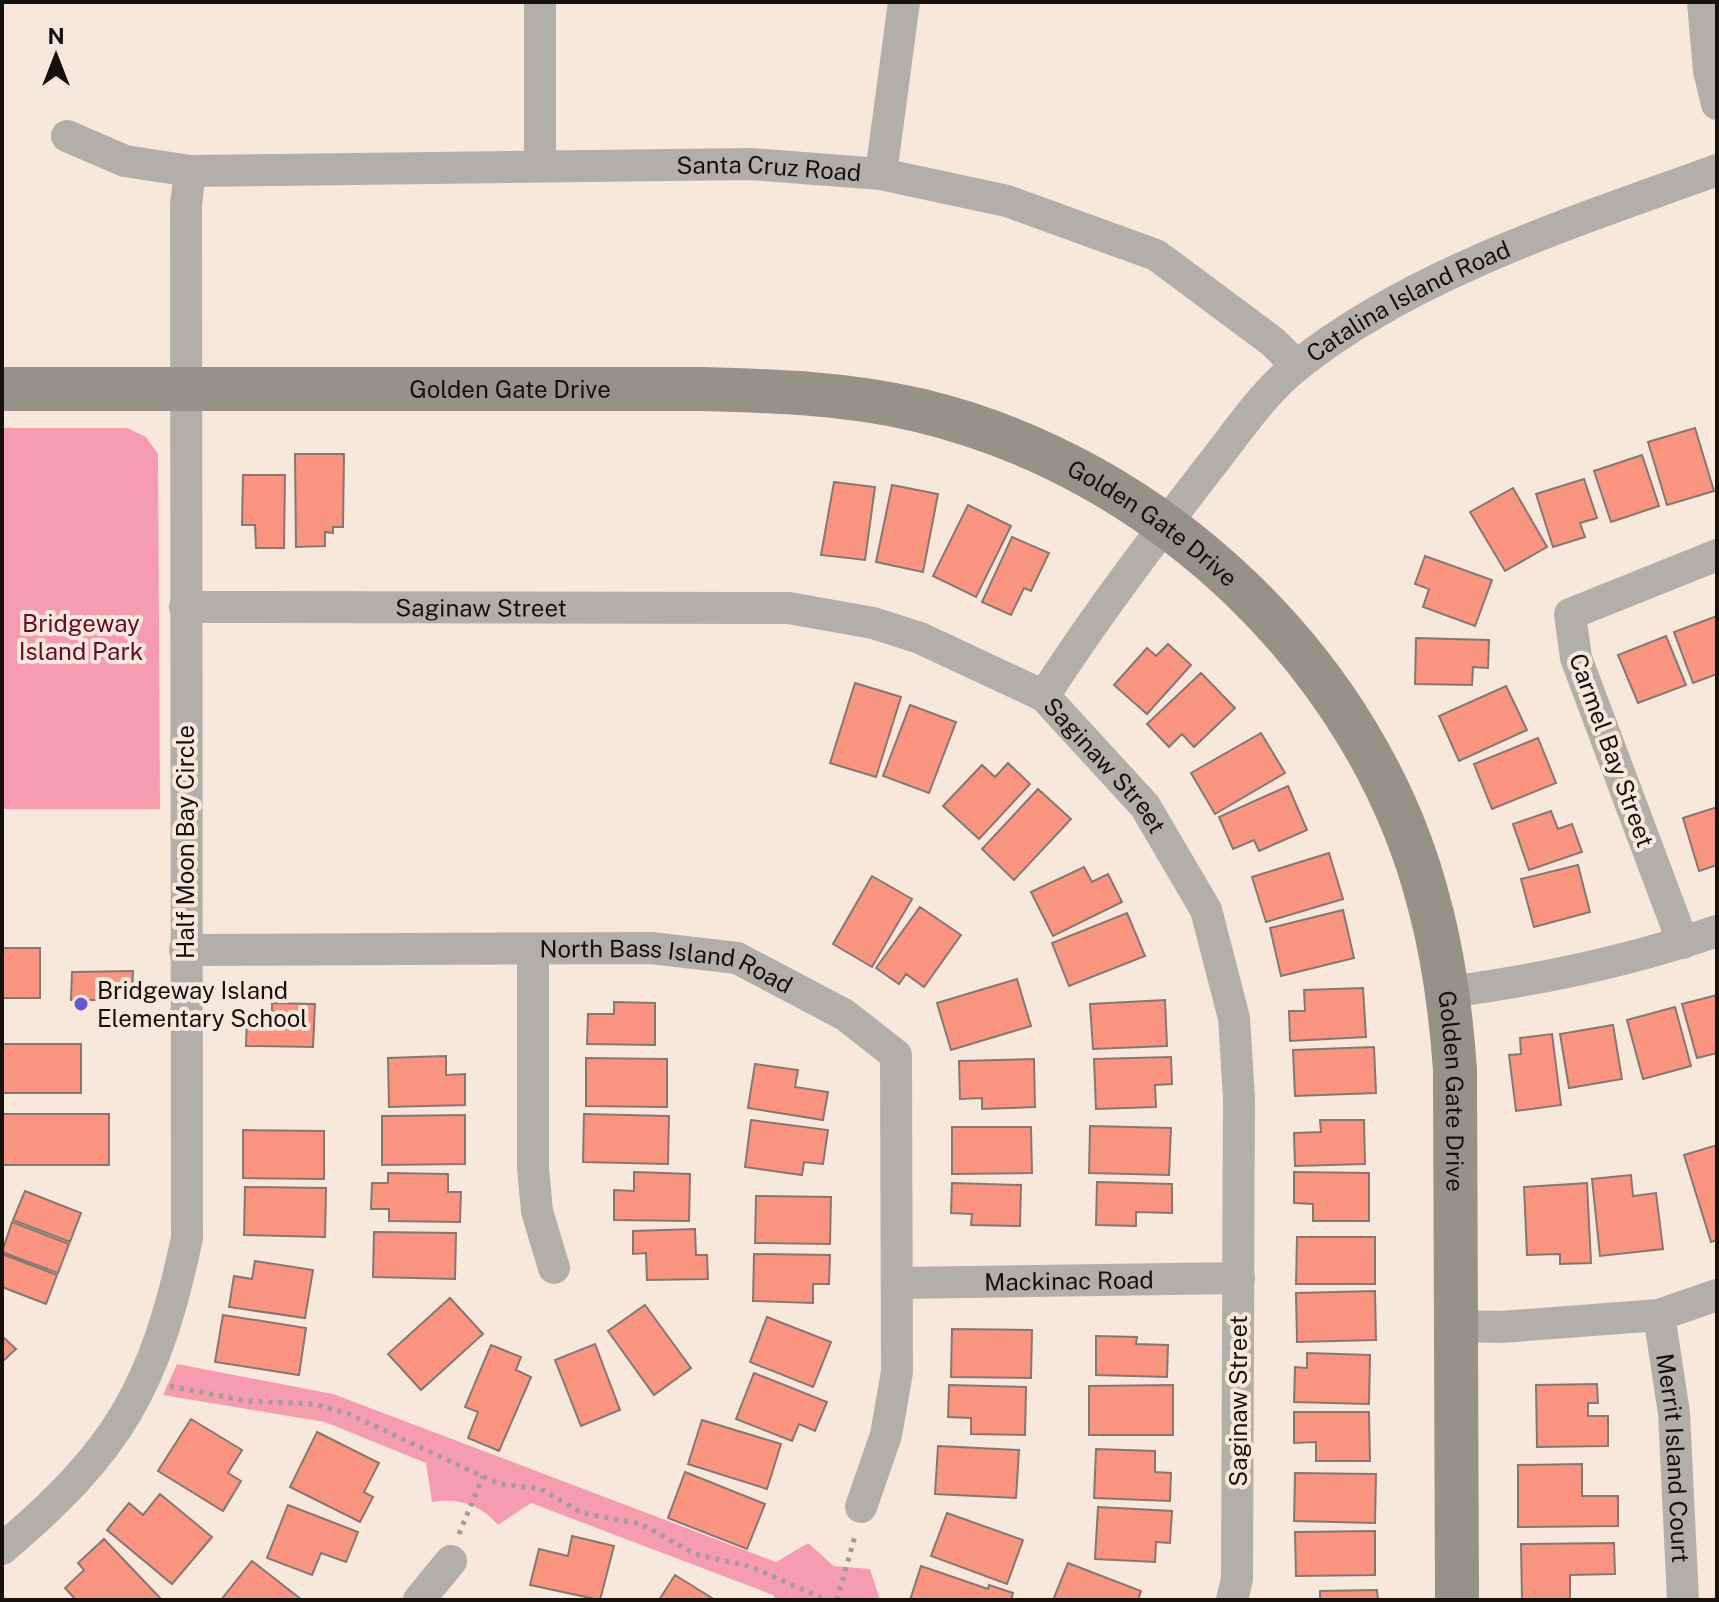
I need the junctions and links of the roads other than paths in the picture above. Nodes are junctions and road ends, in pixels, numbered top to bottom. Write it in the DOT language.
graph roads {
  1 [pos="540,2"];
  2 [pos="904,2"];
  3 [pos="1703,2"];
  4 [pos="1717,104"];
  5 [pos="67,136"];
  6 [pos="540,165"];
  7 [pos="1717,170"];
  8 [pos="190,171"];
  9 [pos="881,174"];
  10 [pos="1297,366"];
  11 [pos="2,389"];
  12 [pos="186,389"];
  13 [pos="1166,525"];
  14 [pos="1717,555"];
  15 [pos="185,607"];
  16 [pos="1044,696"];
  17 [pos="1717,931"];
  18 [pos="1683,943"];
  19 [pos="185,950"];
  20 [pos="533,951"];
  21 [pos="1449,992"];
  22 [pos="554,1268"];
  23 [pos="1239,1278"];
  24 [pos="899,1283"];
  25 [pos="1717,1295"];
  26 [pos="1659,1315"];
  27 [pos="1458,1326"];
  28 [pos="861,1507"];
  29 [pos="2,1549"];
  30 [pos="451,1561"];
  31 [pos="419,1600"];
  32 [pos="1232,1600"];
  33 [pos="1457,1600"];
  34 [pos="1683,1600"];
  1 -- 6 [label="street"];
  2 -- 9 [label="street"];
  3 -- 4 [label="street"];
  5 -- 8 [label="street, Santa Cruz Road"];
  6 -- 8 [label="street, Santa Cruz Road"];
  6 -- 9 [label="street, Santa Cruz Road"];
  7 -- 10 [label="street, Catalina Island Road"];
  8 -- 12 [label="street, Half Moon Bay Circle"];
  9 -- 10 [label="street, Santa Cruz Road"];
  10 -- 13 [label="street, Catalina Island Road"];
  11 -- 12 [label="street, Golden Gate Drive"];
  12 -- 13 [label="street, Golden Gate Drive"];
  12 -- 15 [label="street, Half Moon Bay Circle"];
  13 -- 16 [label="street, Catalina Island Road"];
  13 -- 21 [label="street, Golden Gate Drive"];
  14 -- 18 [label="street, Carmel Bay Street"];
  15 -- 16 [label="street, Saginaw Street"];
  15 -- 19 [label="street, Half Moon Bay Circle"];
  16 -- 23 [label="street, Saginaw Street"];
  17 -- 18 [label="street"];
  18 -- 21 [label="street"];
  19 -- 20 [label="street, North Bass Island Road"];
  19 -- 29 [label="street, Half Moon Bay Circle"];
  20 -- 22 [label="street"];
  20 -- 24 [label="street, North Bass Island Road"];
  21 -- 27 [label="street, Golden Gate Drive"];
  23 -- 24 [label="street, Mackinac Road"];
  23 -- 32 [label="street, Saginaw Street"];
  24 -- 28 [label="street"];
  25 -- 26 [label="street"];
  26 -- 27 [label="street"];
  26 -- 34 [label="street, Merrit Island Court"];
  27 -- 33 [label="street, Golden Gate Drive"];
  30 -- 31 [label="street"];
}
